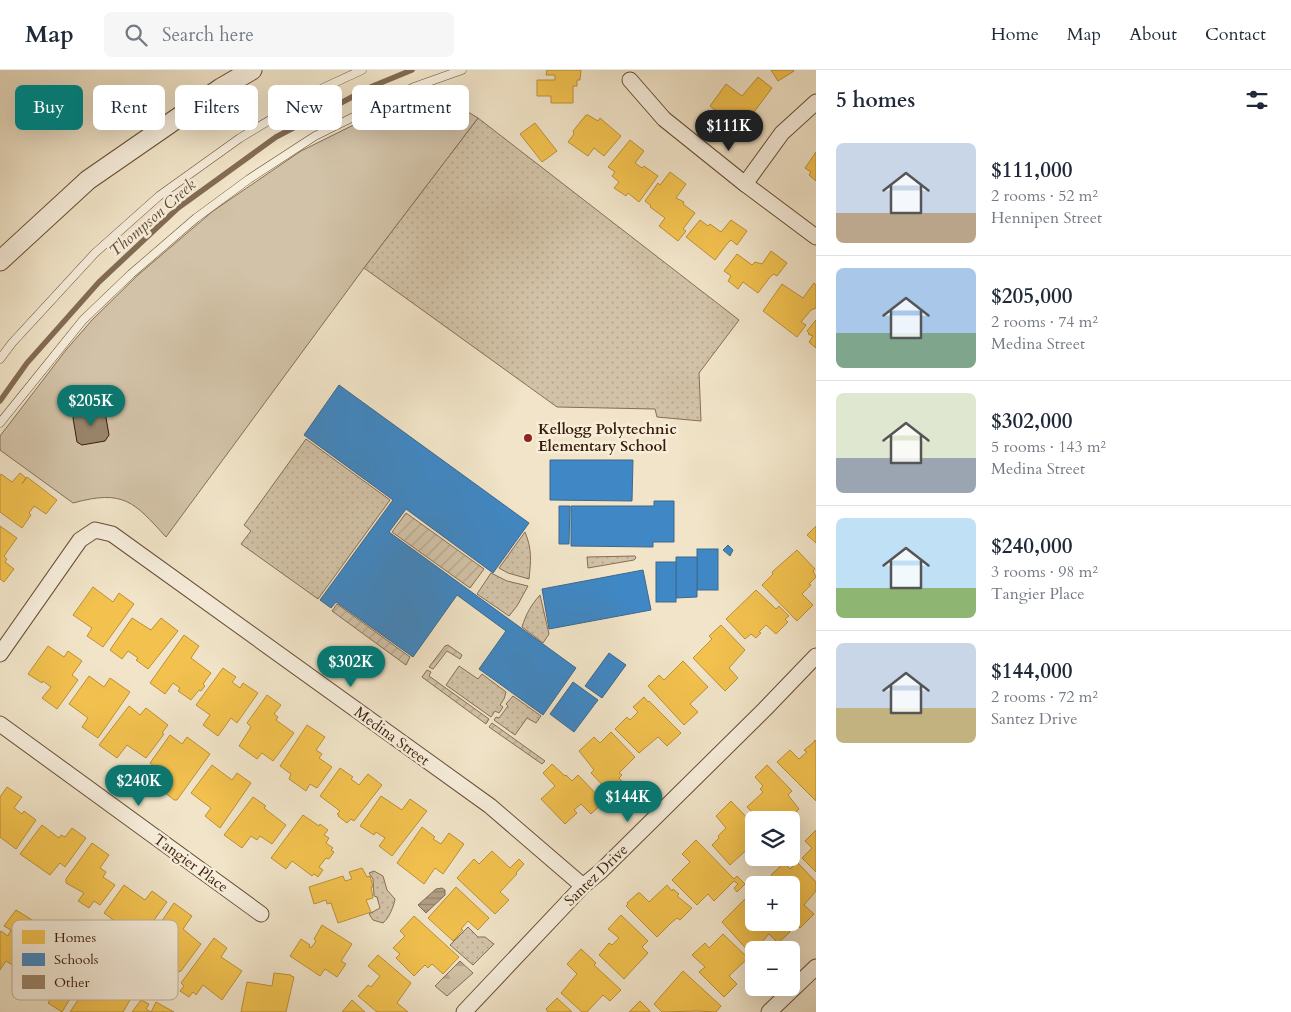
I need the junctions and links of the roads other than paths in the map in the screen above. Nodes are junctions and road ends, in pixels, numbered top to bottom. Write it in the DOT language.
graph roads {
  1 [pos="252,70"];
  2 [pos="362,70"];
  3 [pos="462,70"];
  4 [pos="630,80"];
  5 [pos="816,102"];
  6 [pos="745,184"];
  7 [pos="816,237"];
  8 [pos="0,261"];
  9 [pos="0,359"];
  10 [pos="0,423"];
  11 [pos="0,654"];
  12 [pos="816,656"];
  13 [pos="0,724"];
  14 [pos="583,886"];
  15 [pos="261,914"];
  16 [pos="816,967"];
  17 [pos="464,1012"];
  18 [pos="769,1012"];
  1 -- 8 [label="street"];
  2 -- 9 [label="lane"];
  3 -- 10 [label="lane"];
  4 -- 6 [label="street"];
  5 -- 6 [label="street"];
  6 -- 7 [label="street"];
  11 -- 14 [label="street, Medina Street"];
  12 -- 14 [label="street, Santez Drive"];
  13 -- 15 [label="street, Tangier Place"];
  14 -- 17 [label="street, Santez Drive"];
  16 -- 18 [label="street"];
}
